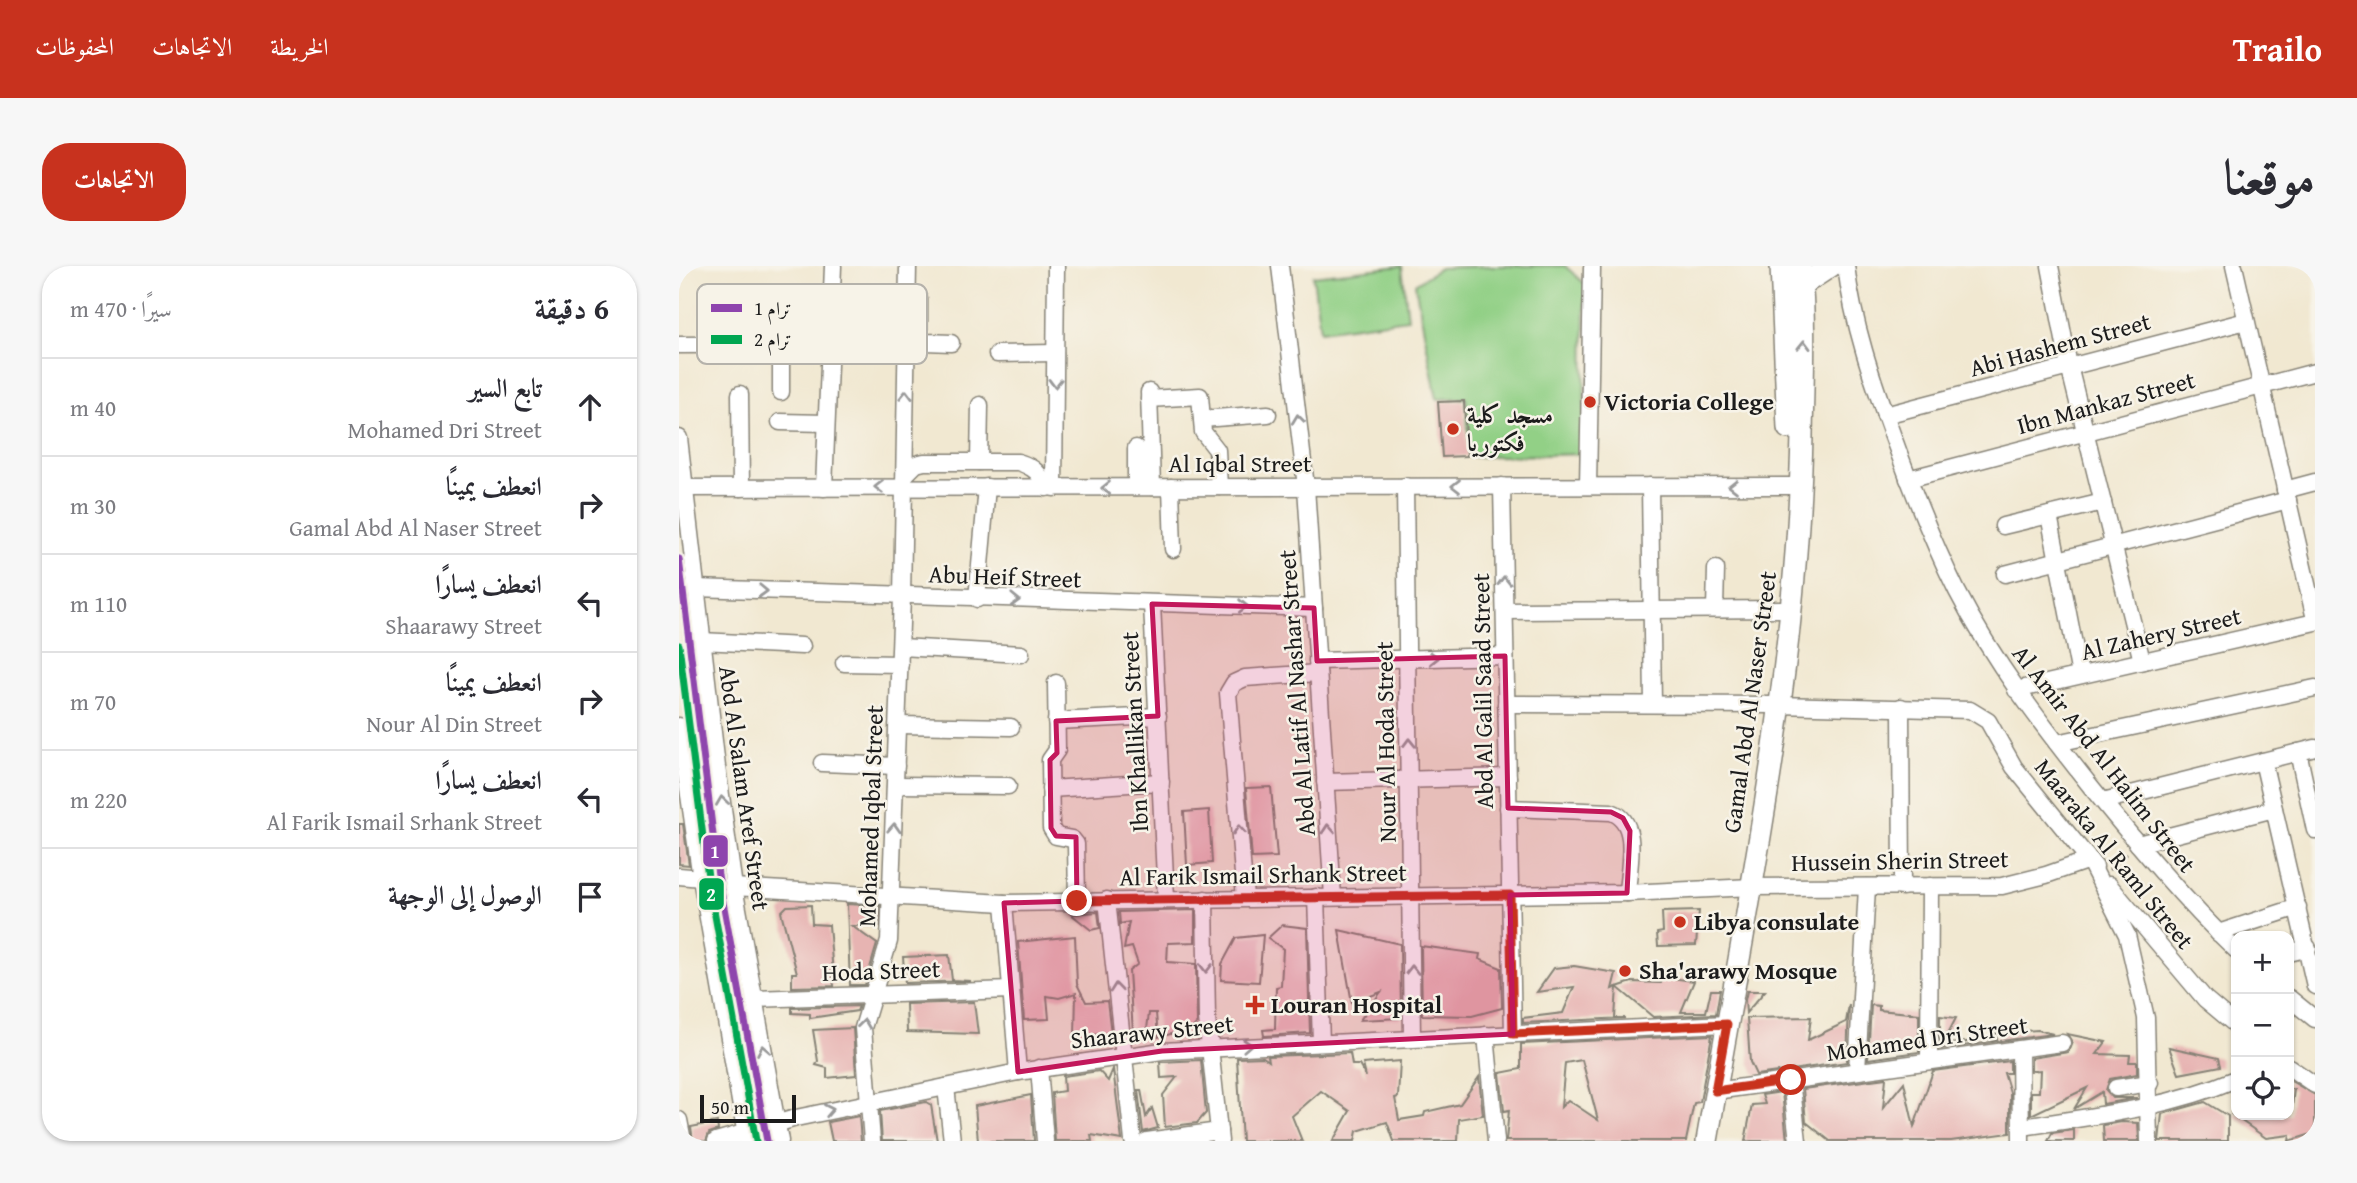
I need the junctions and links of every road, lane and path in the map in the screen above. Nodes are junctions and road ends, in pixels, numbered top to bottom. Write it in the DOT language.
graph roads {
  1 [pos="833,266"];
  2 [pos="908,266"];
  3 [pos="1056,266"];
  4 [pos="1280,266"];
  5 [pos="1781,266"];
  6 [pos="1831,266"];
  7 [pos="1846,266"];
  8 [pos="2050,266"];
  9 [pos="2234,266"];
  10 [pos="1593,267"];
  11 [pos="1795,280"];
  12 [pos="832,284"];
  13 [pos="910,284"];
  14 [pos="2246,320"];
  15 [pos="927,341"];
  16 [pos="951,343"];
  17 [pos="679,345"];
  18 [pos="697,345"];
  19 [pos="1055,353"];
  20 [pos="997,354"];
  21 [pos="781,364"];
  22 [pos="828,364"];
  23 [pos="911,364"];
  24 [pos="2069,366"];
  25 [pos="2315,372"];
  26 [pos="2261,386"];
  27 [pos="781,392"];
  28 [pos="740,394"];
  29 [pos="980,405"];
  30 [pos="1268,414"];
  31 [pos="1885,415"];
  32 [pos="1202,419"];
  33 [pos="781,422"];
  34 [pos="826,424"];
  35 [pos="2085,432"];
  36 [pos="679,438"];
  37 [pos="1136,447"];
  38 [pos="979,462"];
  39 [pos="1908,479"];
  40 [pos="905,481"];
  41 [pos="2315,482"];
  42 [pos="1306,486"];
  43 [pos="1405,486"];
  44 [pos="1502,486"];
  45 [pos="1588,486"];
  46 [pos="1650,486"];
  47 [pos="1794,486"];
  48 [pos="987,487"];
  49 [pos="1144,487"];
  50 [pos="1171,487"];
  51 [pos="1219,487"];
  52 [pos="681,488"];
  53 [pos="741,488"];
  54 [pos="824,488"];
  55 [pos="1050,488"];
  56 [pos="2286,495"];
  57 [pos="2103,502"];
  58 [pos="2049,515"];
  59 [pos="2003,526"];
  60 [pos="2115,547"];
  61 [pos="1173,549"];
  62 [pos="2058,562"];
  63 [pos="1716,569"];
  64 [pos="2005,574"];
  65 [pos="695,588"];
  66 [pos="902,597"];
  67 [pos="977,599"];
  68 [pos="1152,604"];
  69 [pos="1314,608"];
  70 [pos="1715,609"];
  71 [pos="1782,609"];
  72 [pos="1652,610"];
  73 [pos="1504,611"];
  74 [pos="2315,620"];
  75 [pos="701,641"];
  76 [pos="801,646"];
  77 [pos="1021,654"];
  78 [pos="900,656"];
  79 [pos="1505,656"];
  80 [pos="1408,659"];
  81 [pos="2141,661"];
  82 [pos="844,663"];
  83 [pos="1318,667"];
  84 [pos="2080,675"];
  85 [pos="1056,683"];
  86 [pos="2315,688"];
  87 [pos="2016,690"];
  88 [pos="1506,704"];
  89 [pos="1653,704"];
  90 [pos="1775,705"];
  91 [pos="1901,708"];
  92 [pos="1158,716"];
  93 [pos="1056,721"];
  94 [pos="898,725"];
  95 [pos="679,726"];
  96 [pos="1011,727"];
  97 [pos="2057,743"];
  98 [pos="2315,748"];
  99 [pos="2298,752"];
  100 [pos="2263,761"];
  101 [pos="822,763"];
  102 [pos="897,766"];
  103 [pos="1508,777"];
  104 [pos="1409,779"];
  105 [pos="1161,782"];
  106 [pos="1325,782"];
  107 [pos="896,785"];
  108 [pos="1008,786"];
  109 [pos="1051,789"];
  110 [pos="2103,801"];
  111 [pos="1509,808"];
  112 [pos="2274,809"];
  113 [pos="2315,830"];
  114 [pos="2135,847"];
  115 [pos="2088,860"];
  116 [pos="2106,872"];
  117 [pos="679,876"];
  118 [pos="701,877"];
  119 [pos="1930,886"];
  120 [pos="734,887"];
  121 [pos="1746,887"];
  122 [pos="1867,887"];
  123 [pos="1902,887"];
  124 [pos="1627,893"];
  125 [pos="1510,895"];
  126 [pos="1411,896"];
  127 [pos="891,897"];
  128 [pos="1324,897"];
  129 [pos="1245,898"];
  130 [pos="1205,899"];
  131 [pos="1107,900"];
  132 [pos="1166,900"];
  133 [pos="1077,901"];
  134 [pos="1004,903"];
  135 [pos="2298,907"];
  136 [pos="2218,933"];
  137 [pos="2231,945"];
  138 [pos="2308,948"];
  139 [pos="2294,952"];
  140 [pos="2315,986"];
  141 [pos="1011,990"];
  142 [pos="872,994"];
  143 [pos="753,999"];
  144 [pos="2294,1002"];
  145 [pos="2315,1019"];
  146 [pos="2231,1021"];
  147 [pos="1722,1025"];
  148 [pos="1513,1034"];
  149 [pos="1486,1035"];
  150 [pos="1412,1038"];
  151 [pos="1321,1042"];
  152 [pos="2062,1043"];
  153 [pos="1209,1048"];
  154 [pos="2020,1049"];
  155 [pos="1123,1056"];
  156 [pos="1929,1061"];
  157 [pos="1039,1068"];
  158 [pos="2294,1070"];
  159 [pos="1857,1071"];
  160 [pos="1019,1072"];
  161 [pos="1791,1080"];
  162 [pos="2231,1081"];
  163 [pos="2150,1083"];
  164 [pos="2315,1085"];
  165 [pos="946,1087"];
  166 [pos="2116,1088"];
  167 [pos="1715,1091"];
  168 [pos="868,1103"];
  169 [pos="2149,1107"];
  170 [pos="679,1119"];
  171 [pos="777,1123"];
  172 [pos="2022,1134"];
  173 [pos="1220,1136"];
  174 [pos="747,1137"];
  175 [pos="683,1141"];
  176 [pos="716,1141"];
  177 [pos="780,1141"];
  178 [pos="872,1141"];
  179 [pos="952,1141"];
  180 [pos="1045,1141"];
  181 [pos="1133,1141"];
  182 [pos="1147,1141"];
  183 [pos="1496,1141"];
  184 [pos="1697,1141"];
  185 [pos="1707,1141"];
  186 [pos="1798,1141"];
  187 [pos="2149,1141"];
  1 -- 12 [label="street"];
  2 -- 13 [label="street"];
  3 -- 19 [label="street"];
  42 -- 4 [label="street, Abd Al Latif Al Nashar Street, one-way"];
  5 -- 11 [label="main road, Gamal Abd Al Naser Street"];
  6 -- 11 [label="main road"];
  7 -- 31 [label="street, Al Amir Abd Al Halim Street"];
  8 -- 24 [label="street"];
  9 -- 14 [label="street"];
  10 -- 45 [label="street"];
  11 -- 47 [label="main road, Gamal Abd Al Naser Street"];
  14 -- 24 [label="street, Abi Hashem Street"];
  14 -- 26 [label="street"];
  15 -- 16 [label="street"];
  17 -- 18 [label="street"];
  19 -- 20 [label="street"];
  19 -- 55 [label="street, one-way"];
  21 -- 27 [label="street"];
  22 -- 34 [label="street"];
  40 -- 23 [label="street, Mohamed Iqbal Street, one-way"];
  24 -- 31 [label="street, Abi Hashem Street"];
  24 -- 35 [label="street"];
  25 -- 26 [label="street, Ibn Mankaz Street"];
  26 -- 35 [label="street, Ibn Mankaz Street"];
  26 -- 56 [label="street"];
  28 -- 53 [label="street"];
  29 -- 38 [label="street"];
  30 -- 32 [label="street"];
  31 -- 39 [label="street, Al Amir Abd Al Halim Street"];
  32 -- 49 [label="street"];
  32 -- 51 [label="street"];
  33 -- 34 [label="street"];
  34 -- 54 [label="street"];
  35 -- 39 [label="street, Ibn Mankaz Street"];
  35 -- 57 [label="street"];
  36 -- 52 [label="street, Abd Al Salam Aref Street"];
  37 -- 49 [label="street"];
  38 -- 40 [label="street"];
  38 -- 55 [label="street"];
  39 -- 87 [label="street, Al Amir Abd Al Halim Street"];
  40 -- 48 [label="street, Al Iqbal Street"];
  40 -- 54 [label="street, Al Iqbal Street, one-way"];
  40 -- 66 [label="street, Mohamed Iqbal Street"];
  41 -- 56 [label="street"];
  42 -- 43 [label="street, Al Iqbal Street"];
  42 -- 51 [label="street, Al Iqbal Street"];
  42 -- 69 [label="street, Abd Al Latif Al Nashar Street"];
  44 -- 43 [label="street, Al Iqbal Street, one-way"];
  43 -- 80 [label="street, Nour Al Hoda Street"];
  44 -- 45 [label="street, Al Iqbal Street"];
  73 -- 44 [label="street, Abd Al Galil Saad Street, one-way"];
  45 -- 46 [label="street, Al Iqbal Street"];
  47 -- 46 [label="street, Al Iqbal Street, one-way"];
  46 -- 72 [label="street"];
  47 -- 71 [label="main road, Gamal Abd Al Naser Street"];
  47 -- 90 [label="main road, Gamal Abd Al Naser Street"];
  48 -- 55 [label="street, Al Iqbal Street"];
  48 -- 67 [label="street"];
  49 -- 50 [label="street, Al Iqbal Street"];
  49 -- 55 [label="street, Al Iqbal Street, one-way"];
  50 -- 51 [label="street, Al Iqbal Street"];
  50 -- 61 [label="street"];
  52 -- 53 [label="street, Al Iqbal Street"];
  52 -- 65 [label="street, Abd Al Salam Aref Street"];
  53 -- 54 [label="street, Al Iqbal Street"];
  56 -- 60 [label="street"];
  56 -- 74 [label="street"];
  57 -- 58 [label="street"];
  57 -- 60 [label="street"];
  58 -- 59 [label="street"];
  58 -- 62 [label="street"];
  60 -- 62 [label="street"];
  60 -- 81 [label="street"];
  62 -- 64 [label="street"];
  62 -- 84 [label="street"];
  63 -- 70 [label="street"];
  65 -- 66 [label="street, Abu Heif Street, one-way"];
  65 -- 75 [label="street, Abd Al Salam Aref Street"];
  66 -- 67 [label="street, Abu Heif Street"];
  66 -- 78 [label="street, Mohamed Iqbal Street"];
  67 -- 68 [label="street, Abu Heif Street, one-way"];
  68 -- 69 [label="street, Abu Heif Street, one-way"];
  68 -- 92 [label="street, Ibn Khallikan Street"];
  69 -- 83 [label="street, Abd Al Latif Al Nashar Street"];
  70 -- 71 [label="street"];
  70 -- 72 [label="street"];
  71 -- 90 [label="main road, Gamal Abd Al Naser Street"];
  72 -- 73 [label="street"];
  72 -- 89 [label="street"];
  73 -- 79 [label="street, Abd Al Galil Saad Street"];
  74 -- 81 [label="street, Al Zahery Street"];
  75 -- 76 [label="street"];
  120 -- 75 [label="street, Abd Al Salam Aref Street, one-way"];
  77 -- 78 [label="street"];
  78 -- 82 [label="street"];
  78 -- 94 [label="street, Mohamed Iqbal Street"];
  80 -- 79 [label="street, one-way"];
  79 -- 88 [label="street, Abd Al Galil Saad Street"];
  80 -- 83 [label="street"];
  104 -- 80 [label="street, Nour Al Hoda Street, one-way"];
  81 -- 84 [label="street, Al Zahery Street"];
  83 -- 106 [label="street, Abd Al Latif Al Nashar Street"];
  129 -- 83 [label="street, one-way"];
  84 -- 87 [label="street, Al Zahery Street"];
  85 -- 93 [label="street"];
  86 -- 97 [label="street"];
  87 -- 97 [label="street, Al Amir Abd Al Halim Street"];
  88 -- 89 [label="street"];
  88 -- 103 [label="street, Abd Al Galil Saad Street"];
  89 -- 90 [label="street"];
  90 -- 91 [label="street"];
  90 -- 121 [label="main road, Gamal Abd Al Naser Street"];
  91 -- 115 [label="street, Maaraka Al Raml Street"];
  91 -- 123 [label="street"];
  92 -- 93 [label="street"];
  92 -- 105 [label="street, Ibn Khallikan Street"];
  93 -- 109 [label="street"];
  94 -- 96 [label="street"];
  94 -- 102 [label="street, Mohamed Iqbal Street"];
  95 -- 118 [label="street"];
  97 -- 110 [label="street, Al Amir Abd Al Halim Street"];
  98 -- 99 [label="street"];
  99 -- 100 [label="street"];
  99 -- 113 [label="street"];
  100 -- 110 [label="street"];
  100 -- 112 [label="street"];
  101 -- 102 [label="street"];
  102 -- 107 [label="street, Mohamed Iqbal Street"];
  103 -- 104 [label="street"];
  103 -- 111 [label="street, Abd Al Galil Saad Street"];
  104 -- 106 [label="street"];
  104 -- 126 [label="street, Nour Al Hoda Street"];
  105 -- 109 [label="street"];
  105 -- 132 [label="street, Ibn Khallikan Street"];
  128 -- 106 [label="street, Abd Al Latif Al Nashar Street, one-way"];
  107 -- 108 [label="street"];
  127 -- 107 [label="street, Mohamed Iqbal Street, one-way"];
  109 -- 133 [label="street"];
  110 -- 114 [label="street, Al Amir Abd Al Halim Street"];
  111 -- 124 [label="street"];
  111 -- 125 [label="street, Abd Al Galil Saad Street"];
  112 -- 114 [label="street"];
  112 -- 135 [label="street"];
  114 -- 116 [label="path"];
  114 -- 136 [label="street, Al Amir Abd Al Halim Street"];
  115 -- 119 [label="street, Hussein Sherin Street"];
  115 -- 146 [label="street, Maaraka Al Raml Street"];
  115 -- 163 [label="street"];
  117 -- 118 [label="street"];
  118 -- 174 [label="street"];
  119 -- 123 [label="street, Hussein Sherin Street"];
  119 -- 156 [label="street"];
  120 -- 127 [label="street, Al Farik Ismail Srhank Street"];
  120 -- 143 [label="street, Abd Al Salam Aref Street"];
  121 -- 122 [label="street, Hussein Sherin Street"];
  121 -- 124 [label="street, Al Farik Ismail Srhank Street"];
  121 -- 147 [label="main road, Gamal Abd Al Naser Street"];
  122 -- 123 [label="street, Hussein Sherin Street"];
  122 -- 159 [label="street"];
  124 -- 125 [label="street, Al Farik Ismail Srhank Street"];
  125 -- 126 [label="street, Al Farik Ismail Srhank Street"];
  125 -- 148 [label="street, Abd Al Galil Saad Street"];
  126 -- 128 [label="street, Al Farik Ismail Srhank Street"];
  150 -- 126 [label="street, Nour Al Hoda Street, one-way"];
  127 -- 134 [label="street, Al Farik Ismail Srhank Street"];
  127 -- 142 [label="street, Mohamed Iqbal Street"];
  128 -- 129 [label="street, Al Farik Ismail Srhank Street"];
  128 -- 151 [label="street, Abd Al Latif Al Nashar Street"];
  129 -- 130 [label="street, Al Farik Ismail Srhank Street"];
  130 -- 132 [label="street, Al Farik Ismail Srhank Street"];
  130 -- 153 [label="street, one-way"];
  131 -- 132 [label="street, Al Farik Ismail Srhank Street"];
  131 -- 133 [label="street, Al Farik Ismail Srhank Street"];
  155 -- 131 [label="street, one-way"];
  133 -- 134 [label="street, Al Farik Ismail Srhank Street"];
  134 -- 141 [label="street"];
  135 -- 136 [label="street"];
  135 -- 138 [label="street"];
  136 -- 137 [label="street, Al Amir Abd Al Halim Street"];
  138 -- 139 [label="street"];
  138 -- 140 [label="street"];
  141 -- 142 [label="street, Hoda Street"];
  141 -- 160 [label="street"];
  142 -- 143 [label="street, Hoda Street"];
  168 -- 142 [label="street, Mohamed Iqbal Street, one-way"];
  171 -- 143 [label="street, Abd Al Salam Aref Street, one-way"];
  144 -- 145 [label="street"];
  147 -- 148 [label="street, Shaarawy Street"];
  147 -- 167 [label="main road, Gamal Abd Al Naser Street"];
  147 -- 184 [label="main road, Gamal Abd Al Naser Street"];
  148 -- 149 [label="street, Shaarawy Street"];
  149 -- 150 [label="street, Shaarawy Street"];
  149 -- 183 [label="street"];
  150 -- 151 [label="street, Shaarawy Street"];
  153 -- 151 [label="street, Shaarawy Street, one-way"];
  152 -- 154 [label="street, Mohamed Dri Street"];
  153 -- 155 [label="street, Shaarawy Street"];
  153 -- 173 [label="street"];
  154 -- 156 [label="street, Mohamed Dri Street"];
  154 -- 172 [label="street"];
  155 -- 157 [label="street, Shaarawy Street"];
  155 -- 181 [label="street"];
  156 -- 159 [label="street, Mohamed Dri Street"];
  157 -- 160 [label="street, Shaarawy Street"];
  157 -- 180 [label="street"];
  158 -- 164 [label="street"];
  159 -- 161 [label="street, Mohamed Dri Street"];
  160 -- 165 [label="street, Shaarawy Street"];
  161 -- 167 [label="street, Mohamed Dri Street"];
  161 -- 186 [label="street"];
  162 -- 169 [label="street"];
  163 -- 166 [label="street"];
  163 -- 169 [label="street"];
  165 -- 168 [label="street, Shaarawy Street"];
  165 -- 179 [label="street"];
  167 -- 185 [label="main road, Gamal Abd Al Naser Street"];
  171 -- 168 [label="street, Shaarawy Street, one-way"];
  168 -- 178 [label="street, Mohamed Iqbal Street"];
  169 -- 172 [label="street"];
  169 -- 187 [label="street"];
  170 -- 175 [label="street"];
  171 -- 174 [label="street, Shaarawy Street"];
  171 -- 177 [label="street, Abd Al Salam Aref Street"];
  173 -- 182 [label="street"];
  174 -- 176 [label="street, Shaarawy Street"];
}
